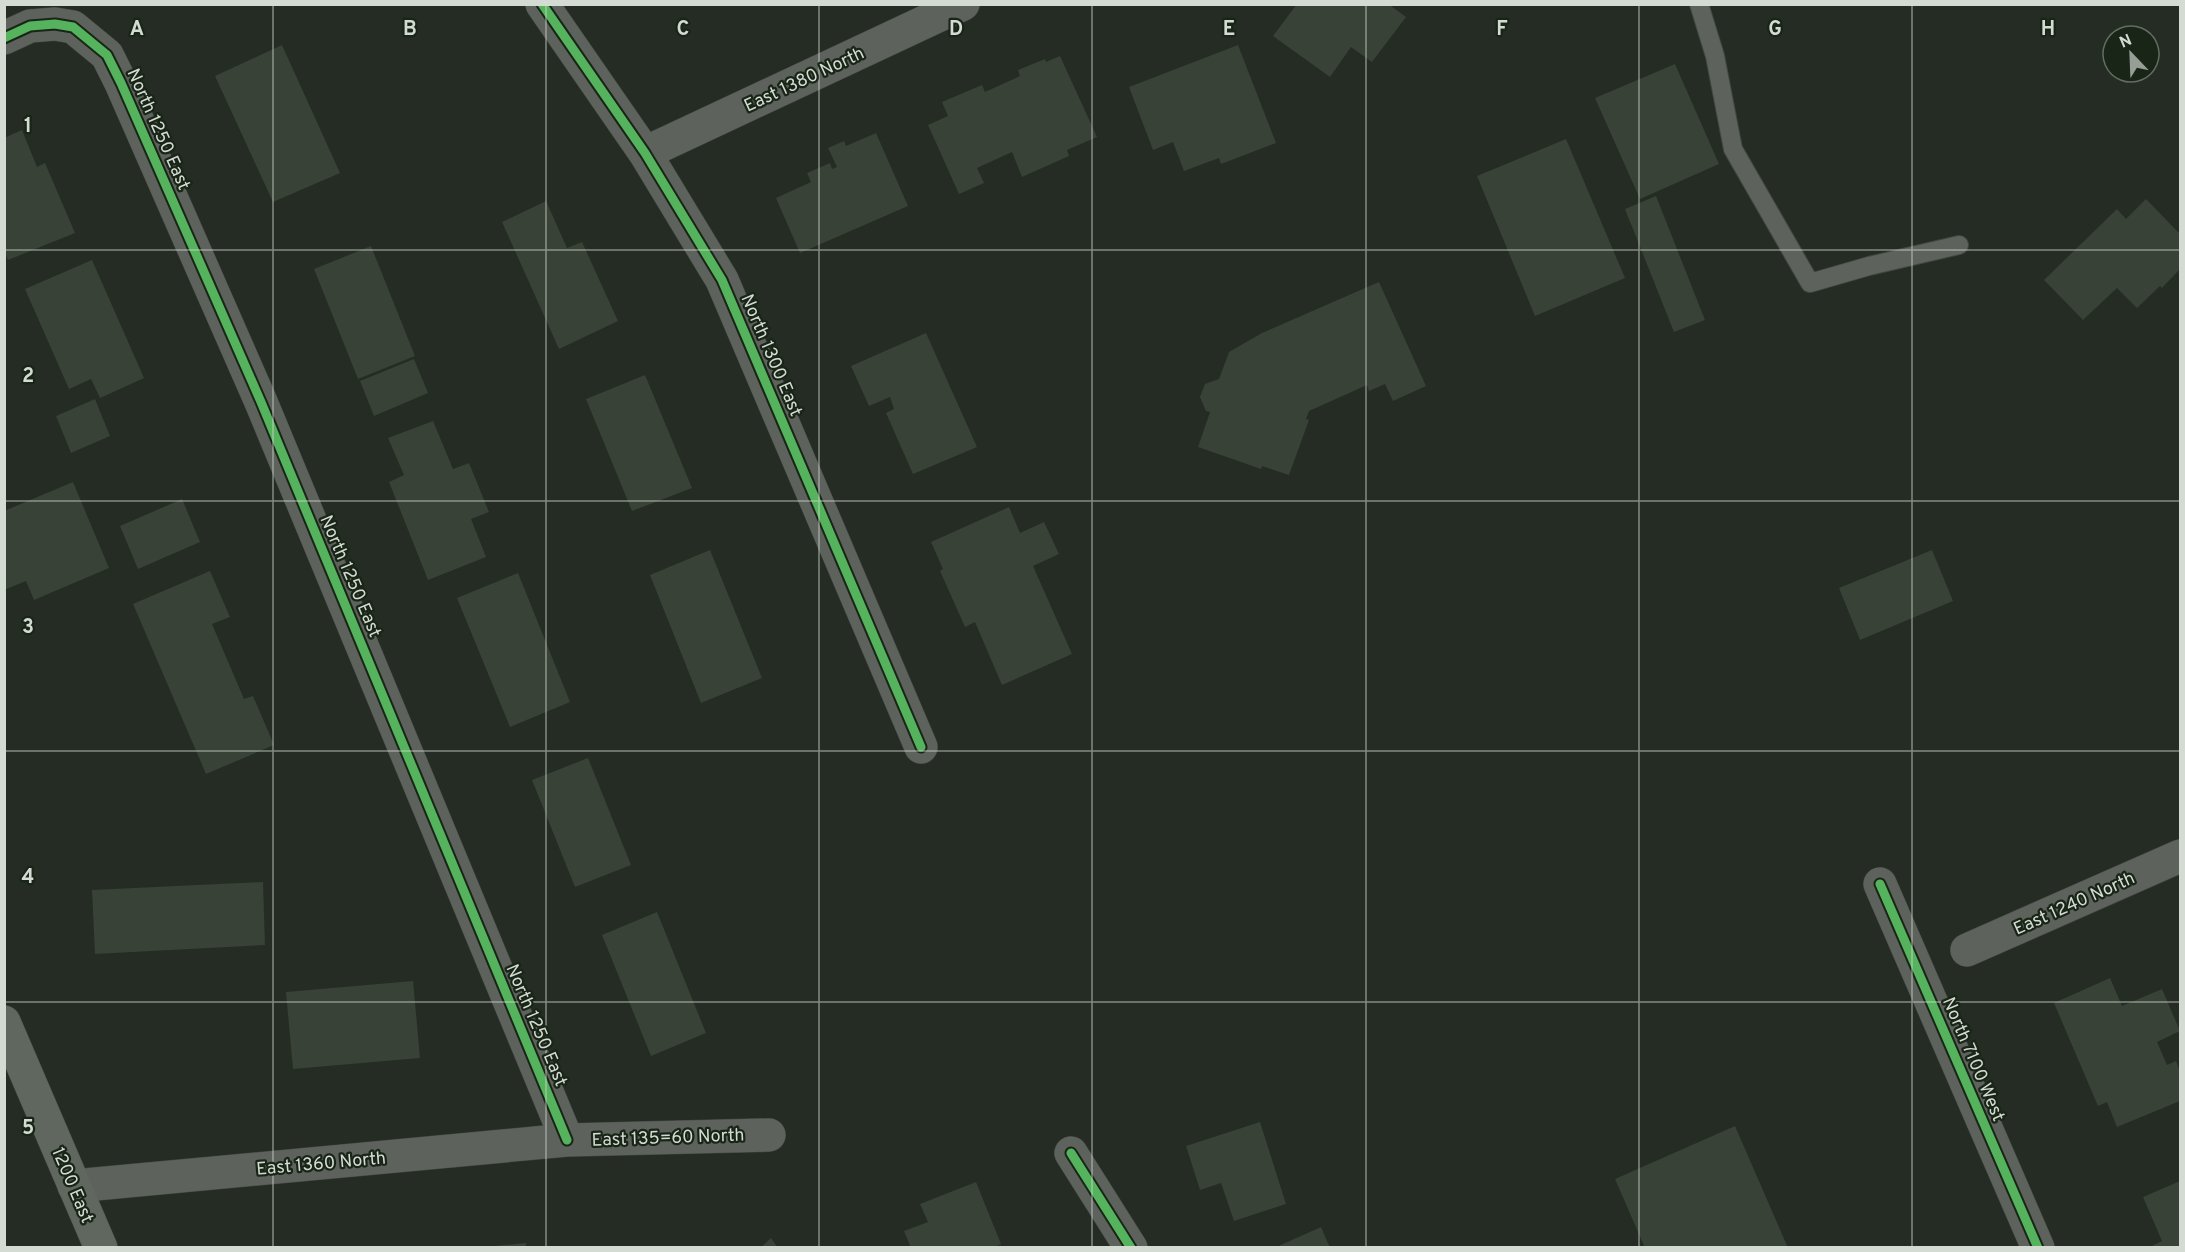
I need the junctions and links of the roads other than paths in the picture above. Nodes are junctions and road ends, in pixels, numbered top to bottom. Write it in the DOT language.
graph roads {
  1 [pos="542,4"];
  2 [pos="963,4"];
  3 [pos="1700,4"];
  4 [pos="4,38"];
  5 [pos="645,153"];
  6 [pos="1959,245"];
  7 [pos="921,747"];
  8 [pos="2181,856"];
  9 [pos="1880,884"];
  10 [pos="1967,950"];
  11 [pos="4,1022"];
  12 [pos="769,1135"];
  13 [pos="567,1140"];
  14 [pos="1071,1153"];
  15 [pos="74,1186"];
  16 [pos="100,1248"];
  17 [pos="1131,1248"];
  18 [pos="2037,1248"];
  1 -- 5 [label="street, North 1300 East"];
  2 -- 5 [label="street, East 1380 North"];
  3 -- 6 [label="lane"];
  4 -- 13 [label="street, North 1250 East"];
  5 -- 7 [label="street, North 1300 East"];
  8 -- 10 [label="street, East 1240 North"];
  9 -- 18 [label="street, North 7100 West"];
  11 -- 15 [label="main road, 1200 East"];
  12 -- 13 [label="street, East 135=60 North"];
  13 -- 15 [label="street, East 1360 North"];
  14 -- 17 [label="street"];
  15 -- 16 [label="main road, 1200 East"];
}
